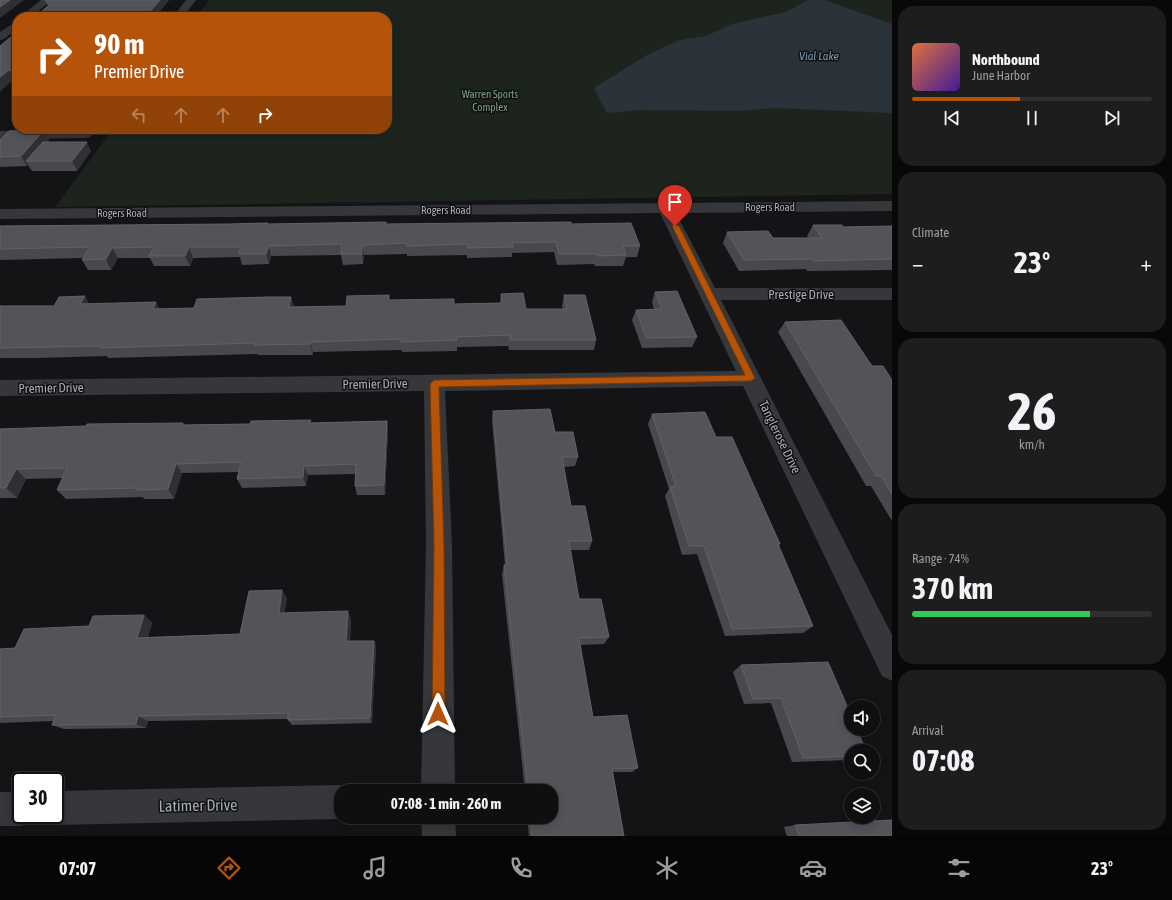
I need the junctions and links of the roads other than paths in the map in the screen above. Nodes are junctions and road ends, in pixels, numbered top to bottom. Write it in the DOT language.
graph roads {
  1 [pos="47,0"];
  2 [pos="192,0"];
  3 [pos="31,12"];
  4 [pos="182,12"];
  5 [pos="12,28"];
  6 [pos="0,37"];
  7 [pos="29,134"];
  8 [pos="0,135"];
  9 [pos="892,206"];
  10 [pos="666,208"];
  11 [pos="0,214"];
  12 [pos="710,294"];
  13 [pos="892,294"];
  14 [pos="751,378"];
  15 [pos="434,384"];
  16 [pos="0,388"];
  17 [pos="892,666"];
  18 [pos="438,784"];
  19 [pos="334,802"];
  20 [pos="64,808"];
  21 [pos="0,809"];
  22 [pos="12,809"];
  23 [pos="438,824"];
  24 [pos="438,836"];
  1 -- 3 [label="street"];
  2 -- 4 [label="street"];
  5 -- 6 [label="street"];
  7 -- 8 [label="street"];
  9 -- 10 [label="street, Rogers Road"];
  10 -- 11 [label="street, Rogers Road"];
  10 -- 12 [label="street, Tanglerose Drive"];
  12 -- 13 [label="street, Prestige Drive"];
  12 -- 14 [label="street, Tanglerose Drive"];
  14 -- 15 [label="street, Premier Drive"];
  14 -- 17 [label="street, Tanglerose Drive"];
  15 -- 16 [label="street, Premier Drive"];
  15 -- 18 [label="street"];
  19 -- 20 [label="street, Latimer Drive"];
  21 -- 22 [label="street"];
  23 -- 24 [label="street"];
}
